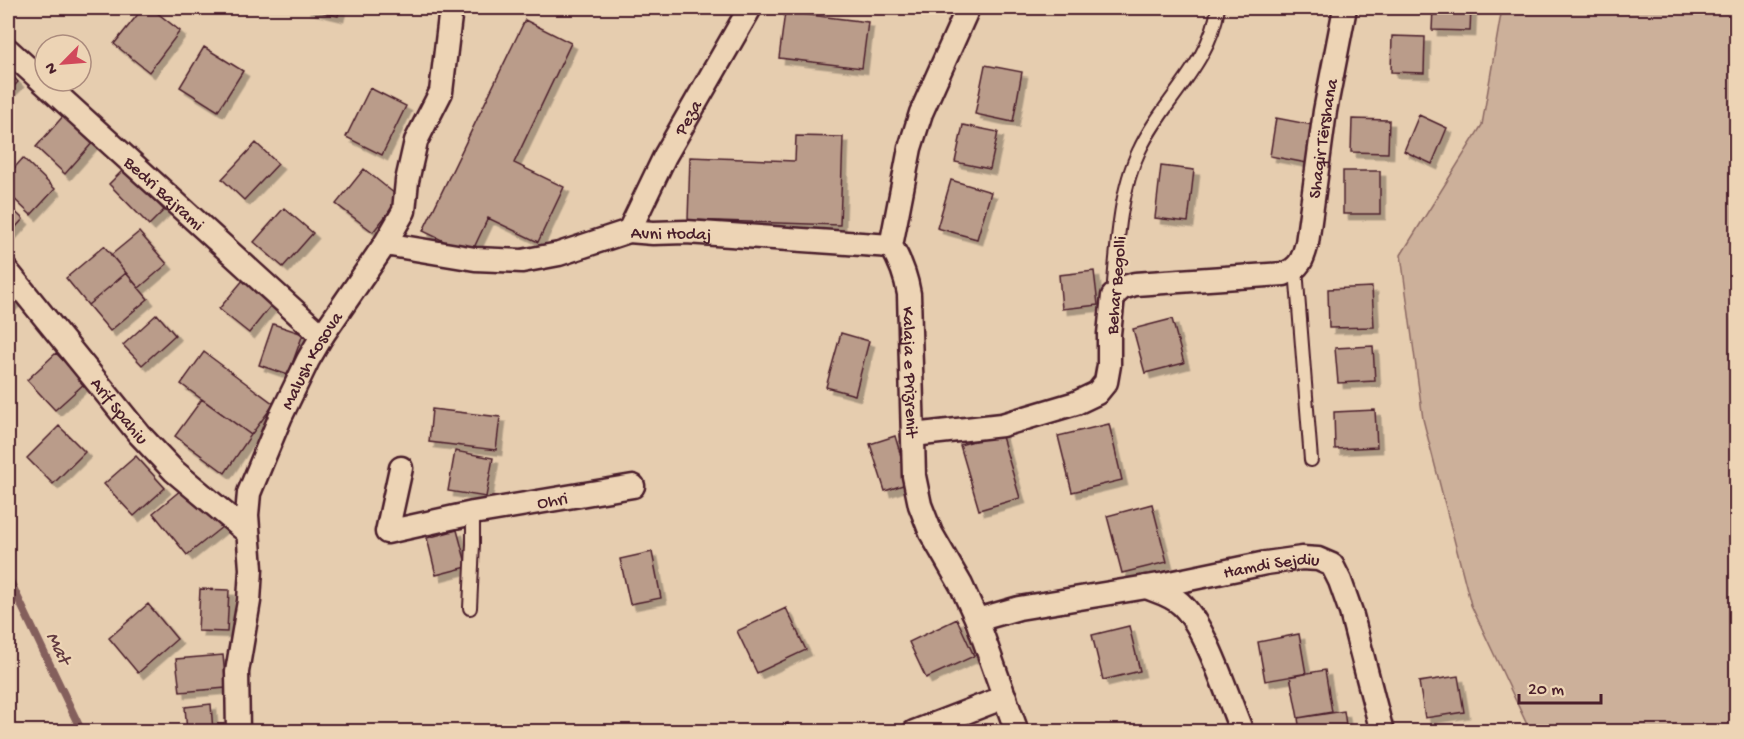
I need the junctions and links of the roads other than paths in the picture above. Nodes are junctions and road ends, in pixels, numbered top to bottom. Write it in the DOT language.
graph roads {
  1 [pos="451,8"];
  2 [pos="750,8"];
  3 [pos="968,8"];
  4 [pos="1218,8"];
  5 [pos="1345,8"];
  6 [pos="8,50"];
  7 [pos="630,231"];
  8 [pos="385,244"];
  9 [pos="891,246"];
  10 [pos="1296,269"];
  11 [pos="8,272"];
  12 [pos="1113,296"];
  13 [pos="322,336"];
  14 [pos="913,435"];
  15 [pos="1311,460"];
  16 [pos="400,468"];
  17 [pos="633,486"];
  18 [pos="472,513"];
  19 [pos="248,533"];
  20 [pos="1146,587"];
  21 [pos="470,608"];
  22 [pos="977,620"];
  23 [pos="1005,697"];
  24 [pos="238,732"];
  25 [pos="914,732"];
  26 [pos="1017,732"];
  27 [pos="1242,732"];
  28 [pos="1382,732"];
  1 -- 8 [label="street, Malush Kosova"];
  2 -- 7 [label="street, Peza"];
  3 -- 9 [label="street"];
  4 -- 12 [label="lane, Behar Begolli"];
  5 -- 10 [label="street, Shaqir Tërshana"];
  6 -- 13 [label="street, Bedri Bajrami"];
  7 -- 8 [label="street, Avni Hodaj"];
  7 -- 9 [label="street, Avni Hodaj"];
  8 -- 13 [label="street, Malush Kosova"];
  9 -- 14 [label="street, Kalaja e Prizrenit"];
  10 -- 12 [label="street"];
  10 -- 15 [label="lane, Shaqir Tërshana"];
  11 -- 19 [label="street, Arif Spahiu"];
  12 -- 14 [label="street, Behar Begolli"];
  13 -- 19 [label="street, Malush Kosova"];
  14 -- 22 [label="street, Kalaja e Prizrenit"];
  16 -- 18 [label="street, Ohri"];
  17 -- 18 [label="street, Ohri"];
  18 -- 21 [label="lane"];
  19 -- 24 [label="street, Malush Kosova"];
  20 -- 22 [label="street, Hamdi Sejdiu"];
  20 -- 27 [label="street"];
  20 -- 28 [label="street, Hamdi Sejdiu"];
  22 -- 23 [label="street, Kalaja e Prizrenit"];
  23 -- 25 [label="street"];
  23 -- 26 [label="street, Kalaja e Prizrenit"];
}
